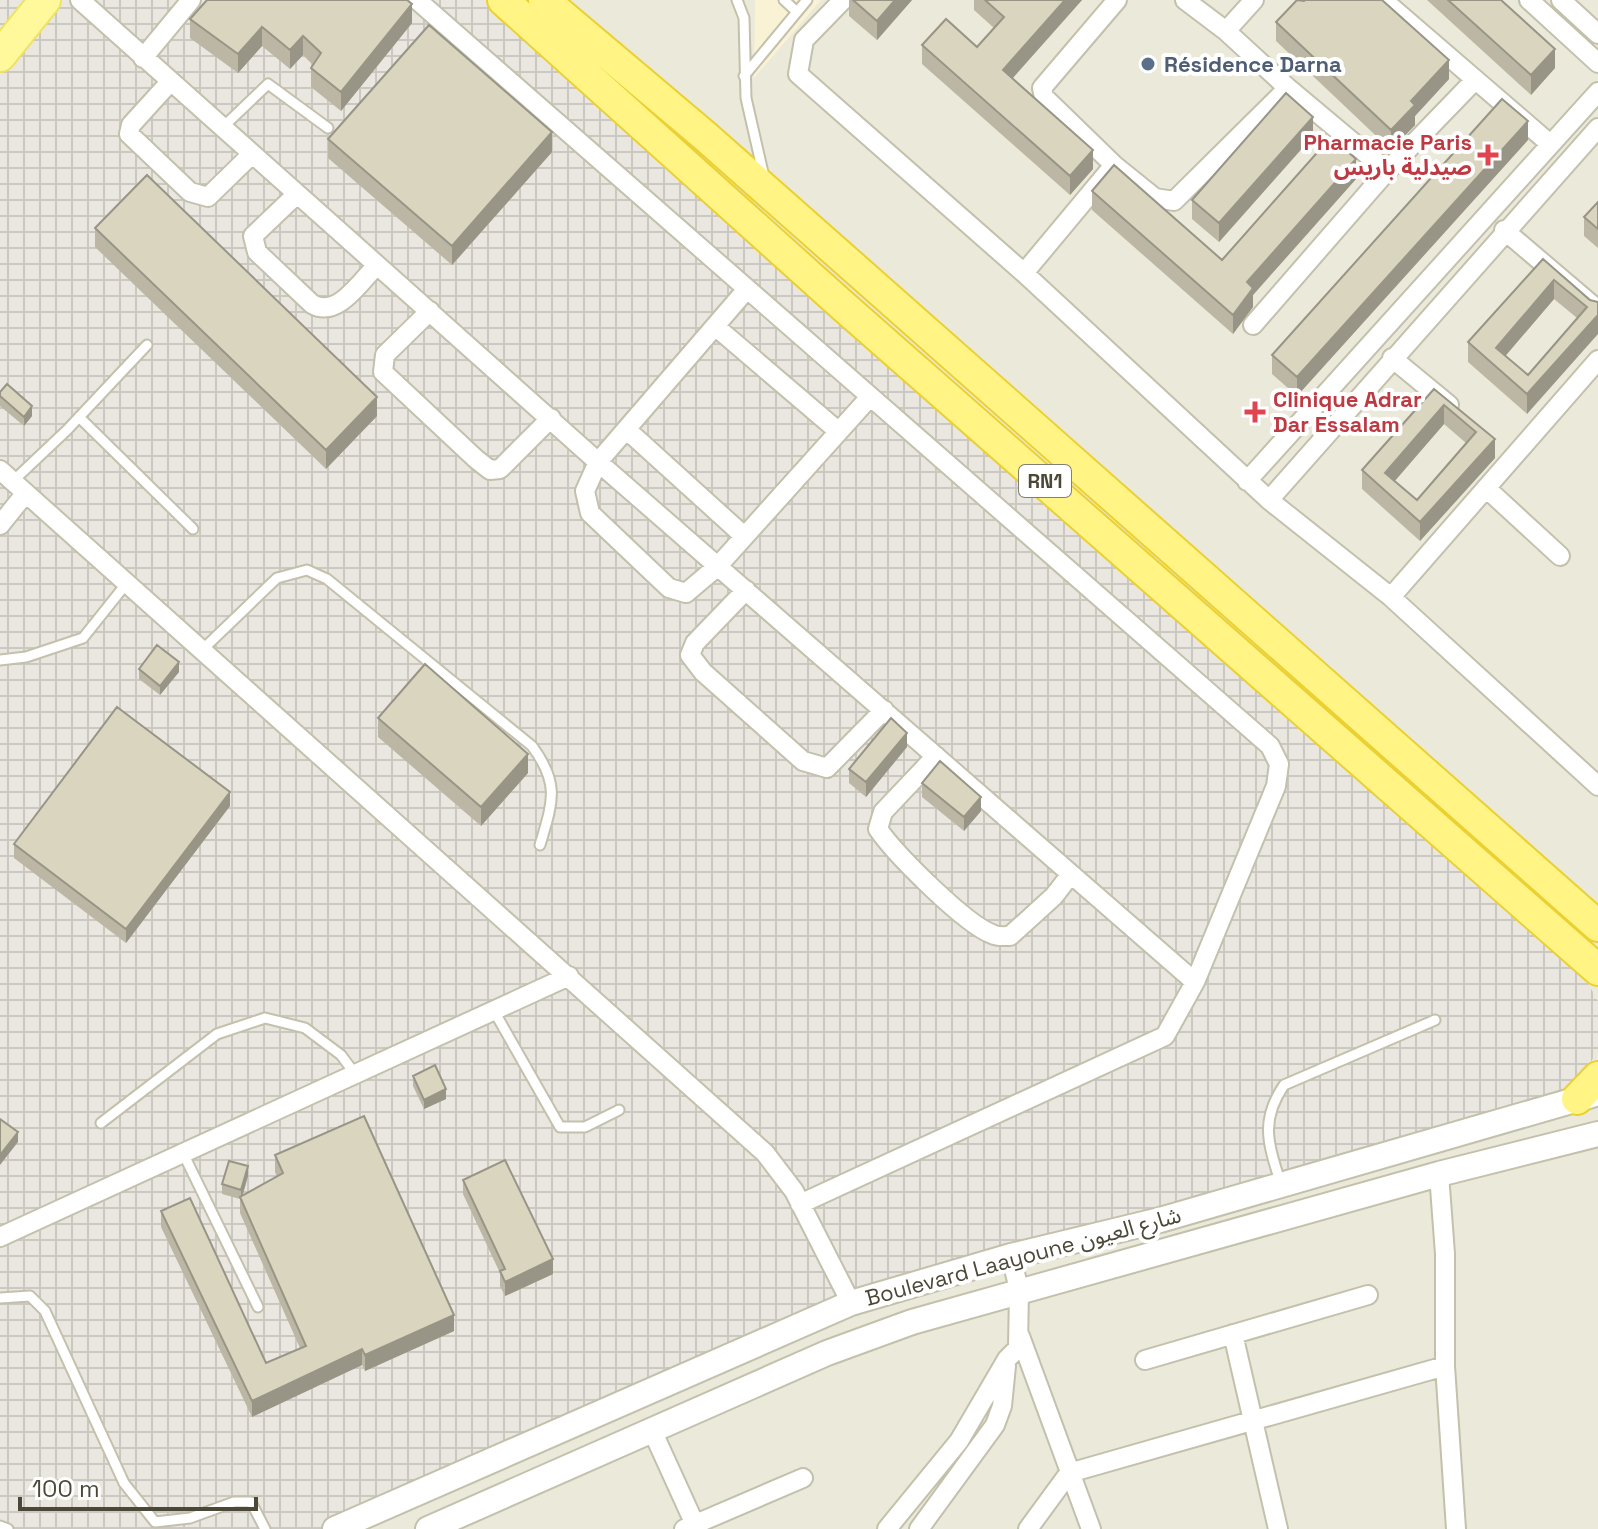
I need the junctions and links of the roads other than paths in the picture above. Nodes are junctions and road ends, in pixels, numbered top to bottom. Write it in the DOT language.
graph roads {
  1 [pos="45,0"];
  2 [pos="80,0"];
  3 [pos="191,0"];
  4 [pos="417,0"];
  5 [pos="503,0"];
  6 [pos="544,0"];
  7 [pos="737,0"];
  8 [pos="784,0"];
  9 [pos="807,0"];
  10 [pos="843,0"];
  11 [pos="1117,0"];
  12 [pos="1185,0"];
  13 [pos="1254,0"];
  14 [pos="1383,0"];
  15 [pos="1529,0"];
  16 [pos="1561,0"];
  17 [pos="797,12"];
  18 [pos="1226,31"];
  19 [pos="1598,34"];
  20 [pos="4,43"];
  21 [pos="143,58"];
  22 [pos="1598,63"];
  23 [pos="744,76"];
  24 [pos="1475,80"];
  25 [pos="170,82"];
  26 [pos="1288,88"];
  27 [pos="1598,92"];
  28 [pos="222,128"];
  29 [pos="328,128"];
  30 [pos="1598,128"];
  31 [pos="1549,143"];
  32 [pos="252,154"];
  33 [pos="1114,165"];
  34 [pos="1387,171"];
  35 [pos="767,192"];
  36 [pos="297,194"];
  37 [pos="1504,230"];
  38 [pos="377,265"];
  39 [pos="1024,273"];
  40 [pos="747,289"];
  41 [pos="1598,310"];
  42 [pos="430,311"];
  43 [pos="1253,325"];
  44 [pos="716,327"];
  45 [pos="147,345"];
  46 [pos="1392,358"];
  47 [pos="1598,360"];
  48 [pos="869,398"];
  49 [pos="79,417"];
  50 [pos="551,418"];
  51 [pos="1464,418"];
  52 [pos="627,430"];
  53 [pos="838,431"];
  54 [pos="598,462"];
  55 [pos="1247,481"];
  56 [pos="12,482"];
  57 [pos="1486,488"];
  58 [pos="1269,500"];
  59 [pos="0,525"];
  60 [pos="193,529"];
  61 [pos="744,536"];
  62 [pos="1560,556"];
  63 [pos="718,566"];
  64 [pos="126,584"];
  65 [pos="746,590"];
  66 [pos="1391,597"];
  67 [pos="201,651"];
  68 [pos="0,660"];
  69 [pos="884,710"];
  70 [pos="936,756"];
  71 [pos="1598,786"];
  72 [pos="540,845"];
  73 [pos="1071,874"];
  74 [pos="1598,926"];
  75 [pos="1598,970"];
  76 [pos="569,976"];
  77 [pos="1195,982"];
  78 [pos="494,1011"];
  79 [pos="1435,1020"];
  80 [pos="355,1074"];
  81 [pos="1598,1077"];
  82 [pos="1588,1096"];
  83 [pos="619,1110"];
  84 [pos="101,1123"];
  85 [pos="1598,1134"];
  86 [pos="183,1153"];
  87 [pos="1439,1174"];
  88 [pos="1281,1185"];
  89 [pos="800,1204"];
  90 [pos="0,1237"];
  91 [pos="1011,1256"];
  92 [pos="1019,1290"];
  93 [pos="1368,1295"];
  94 [pos="0,1298"];
  95 [pos="851,1303"];
  96 [pos="258,1307"];
  97 [pos="1233,1334"];
  98 [pos="1020,1336"];
  99 [pos="1007,1359"];
  100 [pos="1145,1360"];
  101 [pos="1445,1366"];
  102 [pos="1250,1419"];
  103 [pos="651,1428"];
  104 [pos="1069,1473"];
  105 [pos="803,1478"];
  106 [pos="0,1526"];
  107 [pos="692,1527"];
  108 [pos="8,1529"];
  109 [pos="265,1529"];
  110 [pos="335,1529"];
  111 [pos="428,1529"];
  112 [pos="887,1529"];
  113 [pos="919,1529"];
  114 [pos="1028,1529"];
  115 [pos="1091,1529"];
  116 [pos="1278,1529"];
  117 [pos="1456,1529"];
  1 -- 20 [label="main road"];
  2 -- 21 [label="street"];
  3 -- 21 [label="street"];
  4 -- 40 [label="street"];
  5 -- 75 [label="highway, RN1"];
  6 -- 35 [label="highway, RN1"];
  7 -- 23 [label="lane"];
  8 -- 17 [label="lane"];
  9 -- 17 [label="lane"];
  10 -- 39 [label="street"];
  11 -- 33 [label="street"];
  12 -- 18 [label="street"];
  13 -- 18 [label="street"];
  14 -- 24 [label="street"];
  15 -- 22 [label="street"];
  16 -- 19 [label="street"];
  17 -- 23 [label="lane"];
  18 -- 26 [label="street"];
  21 -- 25 [label="street"];
  23 -- 35 [label="lane"];
  24 -- 31 [label="street"];
  24 -- 34 [label="street"];
  25 -- 28 [label="street"];
  25 -- 32 [label="street"];
  26 -- 33 [label="street"];
  26 -- 34 [label="street"];
  27 -- 31 [label="street"];
  28 -- 29 [label="lane"];
  28 -- 32 [label="street"];
  30 -- 37 [label="street"];
  31 -- 55 [label="street"];
  32 -- 36 [label="street"];
  33 -- 39 [label="street"];
  34 -- 43 [label="street"];
  35 -- 74 [label="highway, RN1"];
  36 -- 38 [label="street"];
  36 -- 38 [label="street"];
  37 -- 41 [label="street"];
  37 -- 46 [label="street"];
  38 -- 42 [label="street"];
  39 -- 55 [label="street"];
  40 -- 44 [label="street"];
  40 -- 48 [label="street"];
  42 -- 50 [label="street"];
  42 -- 50 [label="street"];
  44 -- 52 [label="street"];
  44 -- 53 [label="street"];
  45 -- 49 [label="lane"];
  46 -- 51 [label="street"];
  46 -- 58 [label="street"];
  47 -- 57 [label="street"];
  48 -- 53 [label="street"];
  48 -- 77 [label="street"];
  49 -- 56 [label="lane"];
  49 -- 60 [label="lane"];
  50 -- 54 [label="street"];
  52 -- 54 [label="street"];
  52 -- 61 [label="street"];
  53 -- 61 [label="street"];
  54 -- 63 [label="street"];
  54 -- 63 [label="street"];
  55 -- 58 [label="street"];
  56 -- 59 [label="street"];
  56 -- 64 [label="street"];
  57 -- 62 [label="street"];
  57 -- 66 [label="street"];
  58 -- 66 [label="street"];
  61 -- 63 [label="street"];
  63 -- 65 [label="street"];
  64 -- 67 [label="street"];
  64 -- 68 [label="lane"];
  65 -- 69 [label="street"];
  65 -- 69 [label="street"];
  66 -- 71 [label="street"];
  67 -- 72 [label="lane"];
  67 -- 76 [label="street"];
  69 -- 70 [label="street"];
  70 -- 73 [label="street"];
  70 -- 73 [label="street"];
  73 -- 77 [label="street"];
  76 -- 78 [label="street"];
  76 -- 89 [label="street"];
  77 -- 89 [label="street"];
  78 -- 80 [label="street"];
  78 -- 83 [label="lane"];
  79 -- 88 [label="lane"];
  80 -- 84 [label="lane"];
  80 -- 86 [label="street"];
  81 -- 82 [label="highway"];
  82 -- 88 [label="street, Boulevard Laayoune شارع العيون"];
  85 -- 87 [label="street, Boulevard Laayoune شارع العيون"];
  86 -- 90 [label="street"];
  86 -- 96 [label="lane"];
  87 -- 92 [label="street, Boulevard Laayoune شارع العيون"];
  87 -- 101 [label="street"];
  88 -- 91 [label="street, Boulevard Laayoune شارع العيون"];
  89 -- 95 [label="street"];
  91 -- 92 [label="street"];
  91 -- 95 [label="street, Boulevard Laayoune شارع العيون"];
  92 -- 98 [label="street"];
  92 -- 103 [label="street, Boulevard Laayoune شارع العيون"];
  93 -- 97 [label="street"];
  94 -- 109 [label="lane"];
  95 -- 110 [label="street, Boulevard Laayoune شارع العيون"];
  97 -- 100 [label="street"];
  97 -- 102 [label="street"];
  98 -- 99 [label="street"];
  98 -- 104 [label="street"];
  99 -- 112 [label="street"];
  99 -- 113 [label="street"];
  101 -- 102 [label="street"];
  101 -- 117 [label="street"];
  102 -- 104 [label="street"];
  102 -- 116 [label="street"];
  103 -- 107 [label="street"];
  103 -- 111 [label="street, Boulevard Laayoune شارع العيون"];
  104 -- 114 [label="street"];
  104 -- 115 [label="street"];
  105 -- 107 [label="street"];
  106 -- 108 [label="lane"];
}
